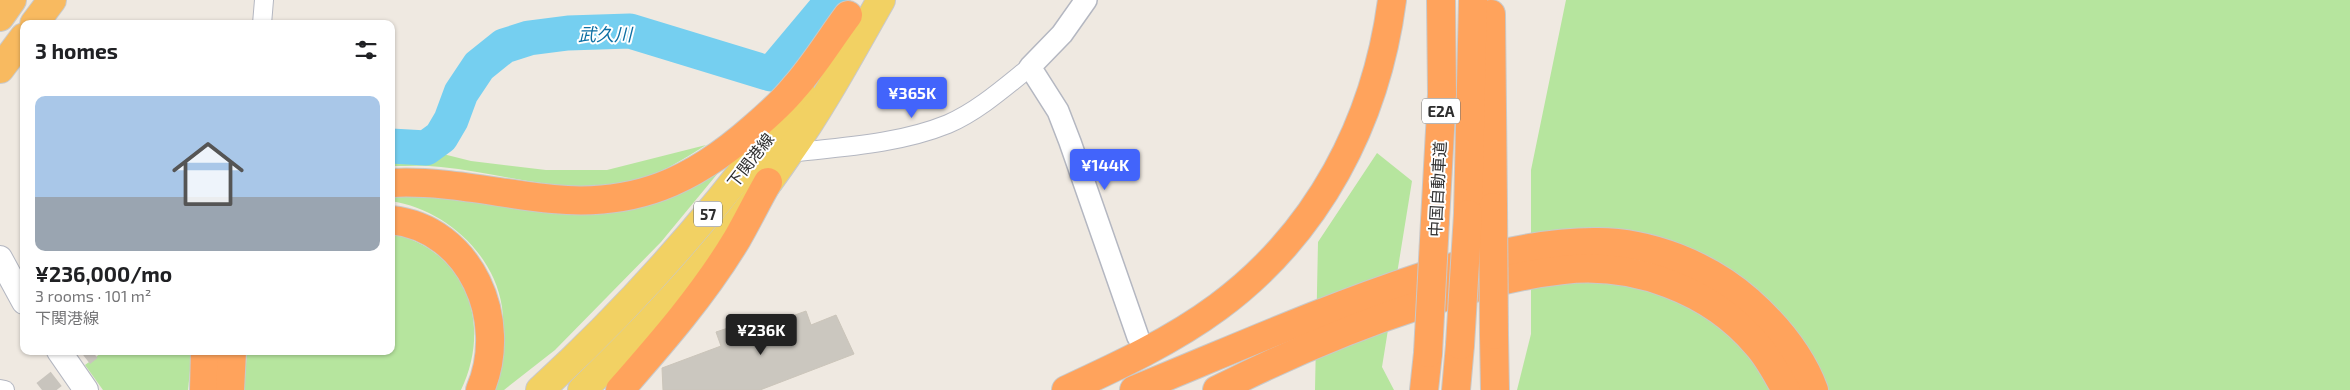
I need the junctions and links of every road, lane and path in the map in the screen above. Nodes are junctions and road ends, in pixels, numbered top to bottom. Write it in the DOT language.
graph roads {
  1 [pos="12,0"];
  2 [pos="52,0"];
  3 [pos="264,0"];
  4 [pos="881,0"];
  5 [pos="1086,0"];
  6 [pos="1392,0"];
  7 [pos="1441,0"];
  8 [pos="1473,0"];
  9 [pos="1490,0"];
  10 [pos="852,7"];
  11 [pos="0,16"];
  12 [pos="37,20"];
  13 [pos="262,20"];
  14 [pos="20,43"];
  15 [pos="20,45"];
  16 [pos="1030,67"];
  17 [pos="0,69"];
  18 [pos="0,82"];
  19 [pos="790,153"];
  20 [pos="768,182"];
  21 [pos="395,183"];
  22 [pos="1481,211"];
  23 [pos="395,221"];
  24 [pos="0,258"];
  25 [pos="20,295"];
  26 [pos="1138,337"];
  27 [pos="62,355"];
  28 [pos="205,355"];
  29 [pos="232,355"];
  30 [pos="0,389"];
  31 [pos="5,390"];
  32 [pos="86,390"];
  33 [pos="204,390"];
  34 [pos="230,390"];
  35 [pos="480,390"];
  36 [pos="540,390"];
  37 [pos="582,390"];
  38 [pos="620,390"];
  39 [pos="1066,390"];
  40 [pos="1134,390"];
  41 [pos="1217,390"];
  42 [pos="1424,390"];
  43 [pos="1456,390"];
  44 [pos="1495,390"];
  45 [pos="1786,390"];
  46 [pos="1814,390"];
  1 -- 11 [label="highway"];
  2 -- 12 [label="highway"];
  3 -- 13 [label="street"];
  4 -- 19 [label="main road, 下関港線 / 57"];
  5 -- 16 [label="street"];
  6 -- 39 [label="highway"];
  7 -- 42 [label="highway, 中国自動車道 / E2A, bridge"];
  8 -- 22 [label="highway, 中国自動車道 / E2A"];
  9 -- 22 [label="highway"];
  10 -- 21 [label="highway"];
  10 -- 36 [label="main road, 下関港線 / 57"];
  14 -- 17 [label="highway"];
  15 -- 18 [label="main road"];
  16 -- 19 [label="street"];
  16 -- 26 [label="street"];
  19 -- 20 [label="main road, 下関港線 / 57"];
  20 -- 37 [label="main road, 下関港線 / 57"];
  20 -- 38 [label="highway"];
  22 -- 43 [label="highway, 中国自動車道 / E2A, bridge"];
  22 -- 44 [label="highway, bridge"];
  23 -- 35 [label="highway"];
  24 -- 25 [label="main road"];
  27 -- 32 [label="main road"];
  28 -- 33 [label="highway"];
  29 -- 34 [label="highway"];
  30 -- 31 [label="street"];
  40 -- 46 [label="highway"];
  41 -- 45 [label="highway"];
}
